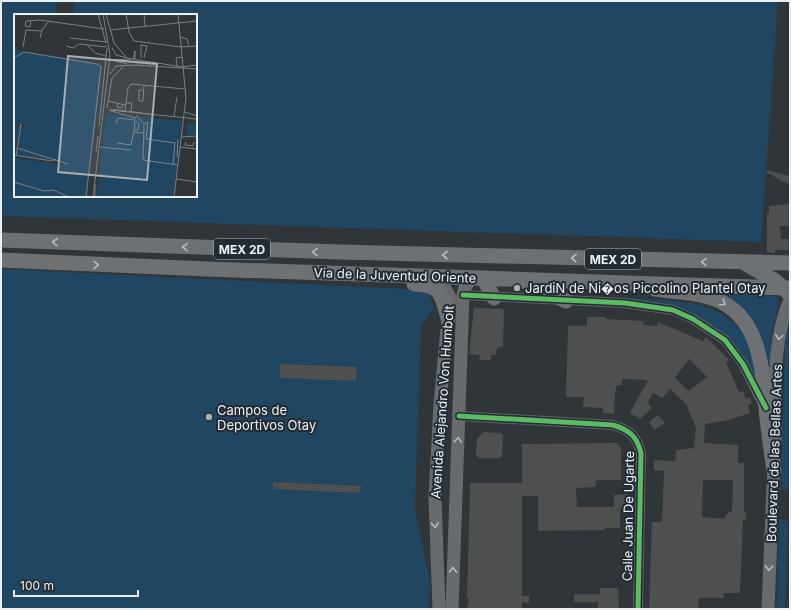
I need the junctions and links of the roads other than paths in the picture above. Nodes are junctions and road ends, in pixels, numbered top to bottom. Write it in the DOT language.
graph roads {
  1 [pos="1,240"];
  2 [pos="1,260"];
  3 [pos="743,263"];
  4 [pos="790,263"];
  5 [pos="207,269"];
  6 [pos="430,276"];
  7 [pos="477,278"];
  8 [pos="520,278"];
  9 [pos="602,283"];
  10 [pos="790,288"];
  11 [pos="790,294"];
  12 [pos="463,295"];
  13 [pos="494,298"];
  14 [pos="790,299"];
  15 [pos="566,301"];
  16 [pos="448,318"];
  17 [pos="766,408"];
  18 [pos="459,416"];
  19 [pos="774,470"];
  20 [pos="439,609"];
  21 [pos="452,609"];
  22 [pos="638,609"];
  23 [pos="768,609"];
  3 -- 1 [label="highway, Via de la Juventud Oriente / MEX 2D, one-way"];
  2 -- 5 [label="highway, Via de la Juventud Oriente / MEX 2D, one-way"];
  3 -- 4 [label="highway, Via de la Juventud Oriente / MEX 2D"];
  3 -- 11 [label="highway"];
  5 -- 6 [label="highway, Via de la Juventud Oriente / MEX 2D"];
  5 -- 16 [label="highway"];
  6 -- 7 [label="highway, Via de la Juventud Oriente / MEX 2D"];
  6 -- 16 [label="main road, Avenida Alejandro Von Humbolt"];
  7 -- 8 [label="highway, Via de la Juventud Oriente / MEX 2D"];
  7 -- 12 [label="main road, Avenida Alejandro Von Humbolt"];
  7 -- 13 [label="highway"];
  8 -- 9 [label="highway, Via de la Juventud Oriente / MEX 2D"];
  8 -- 15 [label="highway"];
  9 -- 10 [label="highway, Via de la Juventud Oriente / MEX 2D, bridge"];
  9 -- 17 [label="highway, one-way"];
  12 -- 13 [label="street"];
  12 -- 18 [label="main road, Avenida Alejandro Von Humbolt"];
  13 -- 15 [label="street"];
  14 -- 19 [label="main road, Boulevard de las Bellas Artes, one-way"];
  15 -- 17 [label="street"];
  16 -- 20 [label="main road, Avenida Alejandro Von Humbolt, one-way"];
  17 -- 19 [label="highway"];
  21 -- 18 [label="main road, Avenida Alejandro Von Humbolt, one-way"];
  18 -- 22 [label="street, Calle Juan De Ugarte"];
  19 -- 23 [label="main road, Boulevard de las Bellas Artes, one-way"];
}
